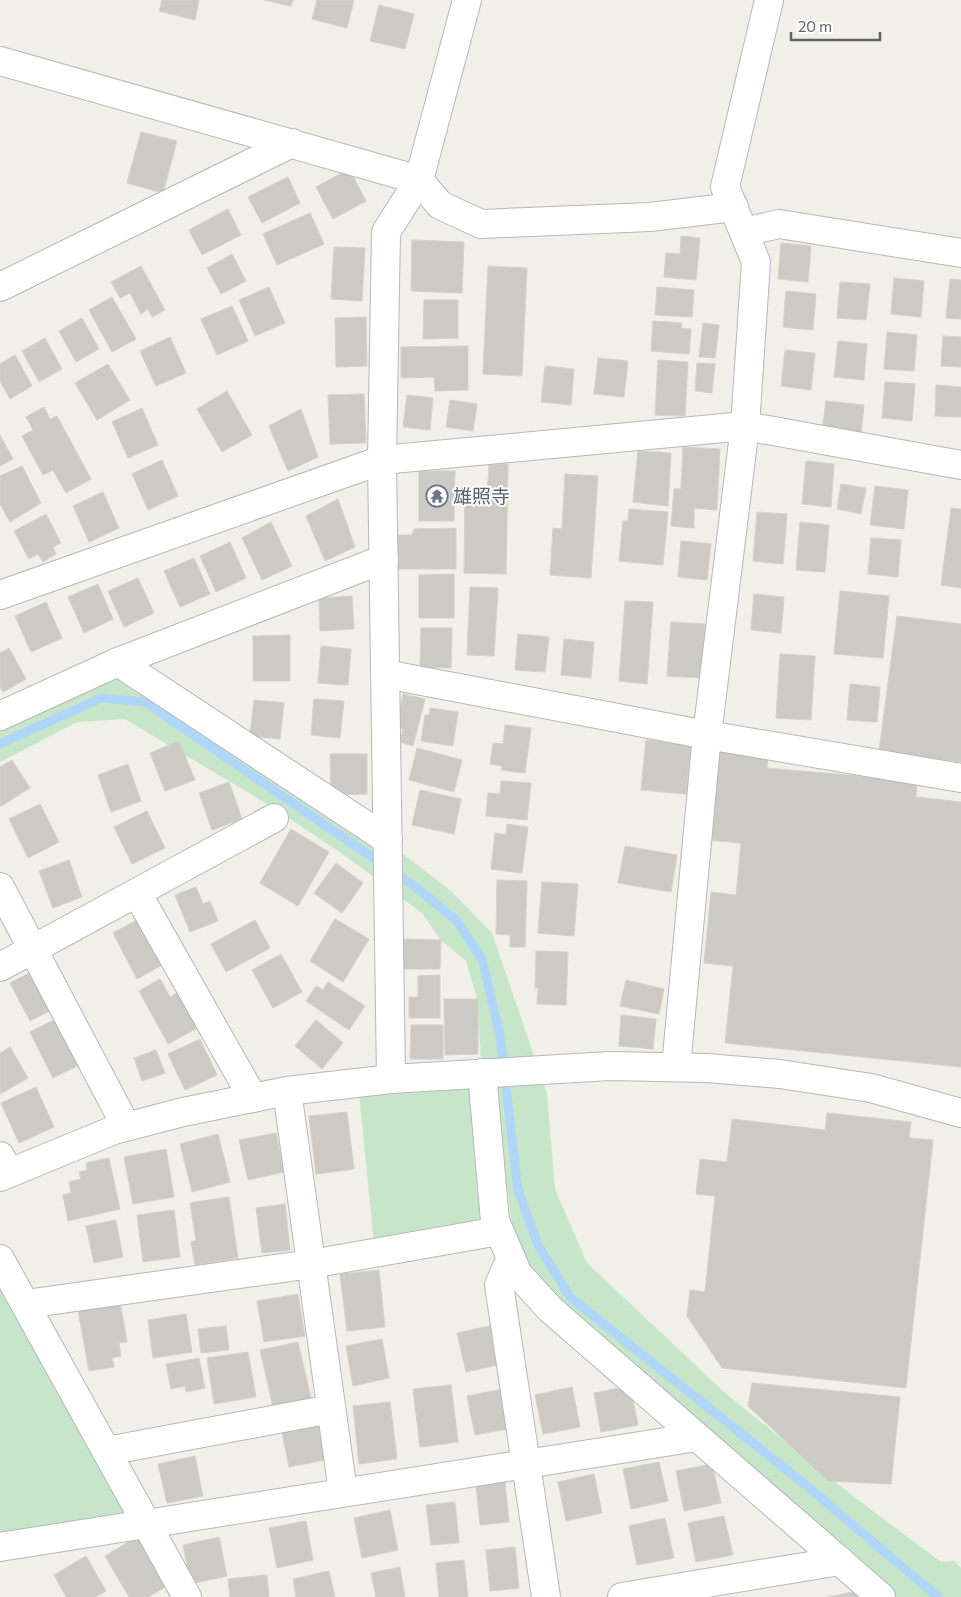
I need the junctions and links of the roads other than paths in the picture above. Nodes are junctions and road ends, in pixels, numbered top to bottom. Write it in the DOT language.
graph roads {
  1 [pos="468,0"];
  2 [pos="769,0"];
  3 [pos="0,61"];
  4 [pos="292,143"];
  5 [pos="419,180"];
  6 [pos="734,207"];
  7 [pos="744,232"];
  8 [pos="961,253"];
  9 [pos="0,287"];
  10 [pos="745,426"];
  11 [pos="382,460"];
  12 [pos="961,466"];
  13 [pos="384,559"];
  14 [pos="0,595"];
  15 [pos="118,662"];
  16 [pos="385,674"];
  17 [pos="0,716"];
  18 [pos="707,735"];
  19 [pos="961,778"];
  20 [pos="274,818"];
  21 [pos="388,840"];
  22 [pos="0,887"];
  23 [pos="137,893"];
  24 [pos="34,948"];
  25 [pos="0,967"];
  26 [pos="676,1067"];
  27 [pos="482,1073"];
  28 [pos="391,1079"];
  29 [pos="287,1091"];
  30 [pos="253,1098"];
  31 [pos="961,1113"];
  32 [pos="126,1126"];
  33 [pos="3,1168"];
  34 [pos="500,1231"];
  35 [pos="511,1258"];
  36 [pos="0,1259"];
  37 [pos="311,1264"];
  38 [pos="26,1304"];
  39 [pos="331,1409"];
  40 [pos="697,1437"];
  41 [pos="106,1451"];
  42 [pos="526,1464"];
  43 [pos="343,1492"];
  44 [pos="147,1524"];
  45 [pos="1,1544"];
  46 [pos="840,1561"];
  47 [pos="187,1597"];
  48 [pos="546,1597"];
  49 [pos="622,1597"];
  50 [pos="881,1597"];
  1 -- 5 [label="street"];
  2 -- 6 [label="street"];
  3 -- 4 [label="street"];
  4 -- 5 [label="street"];
  4 -- 9 [label="street"];
  5 -- 6 [label="street"];
  5 -- 11 [label="street"];
  6 -- 7 [label="street"];
  7 -- 8 [label="street"];
  7 -- 10 [label="street"];
  10 -- 11 [label="street"];
  10 -- 12 [label="street"];
  10 -- 18 [label="street"];
  11 -- 13 [label="street"];
  11 -- 14 [label="street"];
  13 -- 15 [label="street"];
  13 -- 16 [label="street"];
  15 -- 17 [label="street"];
  15 -- 21 [label="street"];
  16 -- 18 [label="street"];
  16 -- 21 [label="street"];
  18 -- 19 [label="street"];
  18 -- 26 [label="street"];
  20 -- 23 [label="street"];
  21 -- 28 [label="street"];
  22 -- 24 [label="street"];
  23 -- 24 [label="street"];
  23 -- 30 [label="street"];
  24 -- 25 [label="street"];
  24 -- 32 [label="street"];
  26 -- 27 [label="street"];
  26 -- 31 [label="street"];
  27 -- 28 [label="street"];
  27 -- 34 [label="street"];
  28 -- 29 [label="street"];
  29 -- 30 [label="street"];
  29 -- 37 [label="street"];
  30 -- 32 [label="street"];
  32 -- 33 [label="street"];
  34 -- 35 [label="street"];
  34 -- 37 [label="street"];
  35 -- 40 [label="street"];
  35 -- 42 [label="street"];
  36 -- 38 [label="street"];
  37 -- 38 [label="street"];
  37 -- 39 [label="street"];
  38 -- 41 [label="street"];
  39 -- 41 [label="street"];
  39 -- 43 [label="street"];
  40 -- 42 [label="street"];
  40 -- 46 [label="street"];
  41 -- 44 [label="street"];
  42 -- 43 [label="street"];
  42 -- 48 [label="street"];
  43 -- 44 [label="street"];
  44 -- 45 [label="street"];
  44 -- 47 [label="street"];
  46 -- 49 [label="street"];
  46 -- 50 [label="street"];
}
